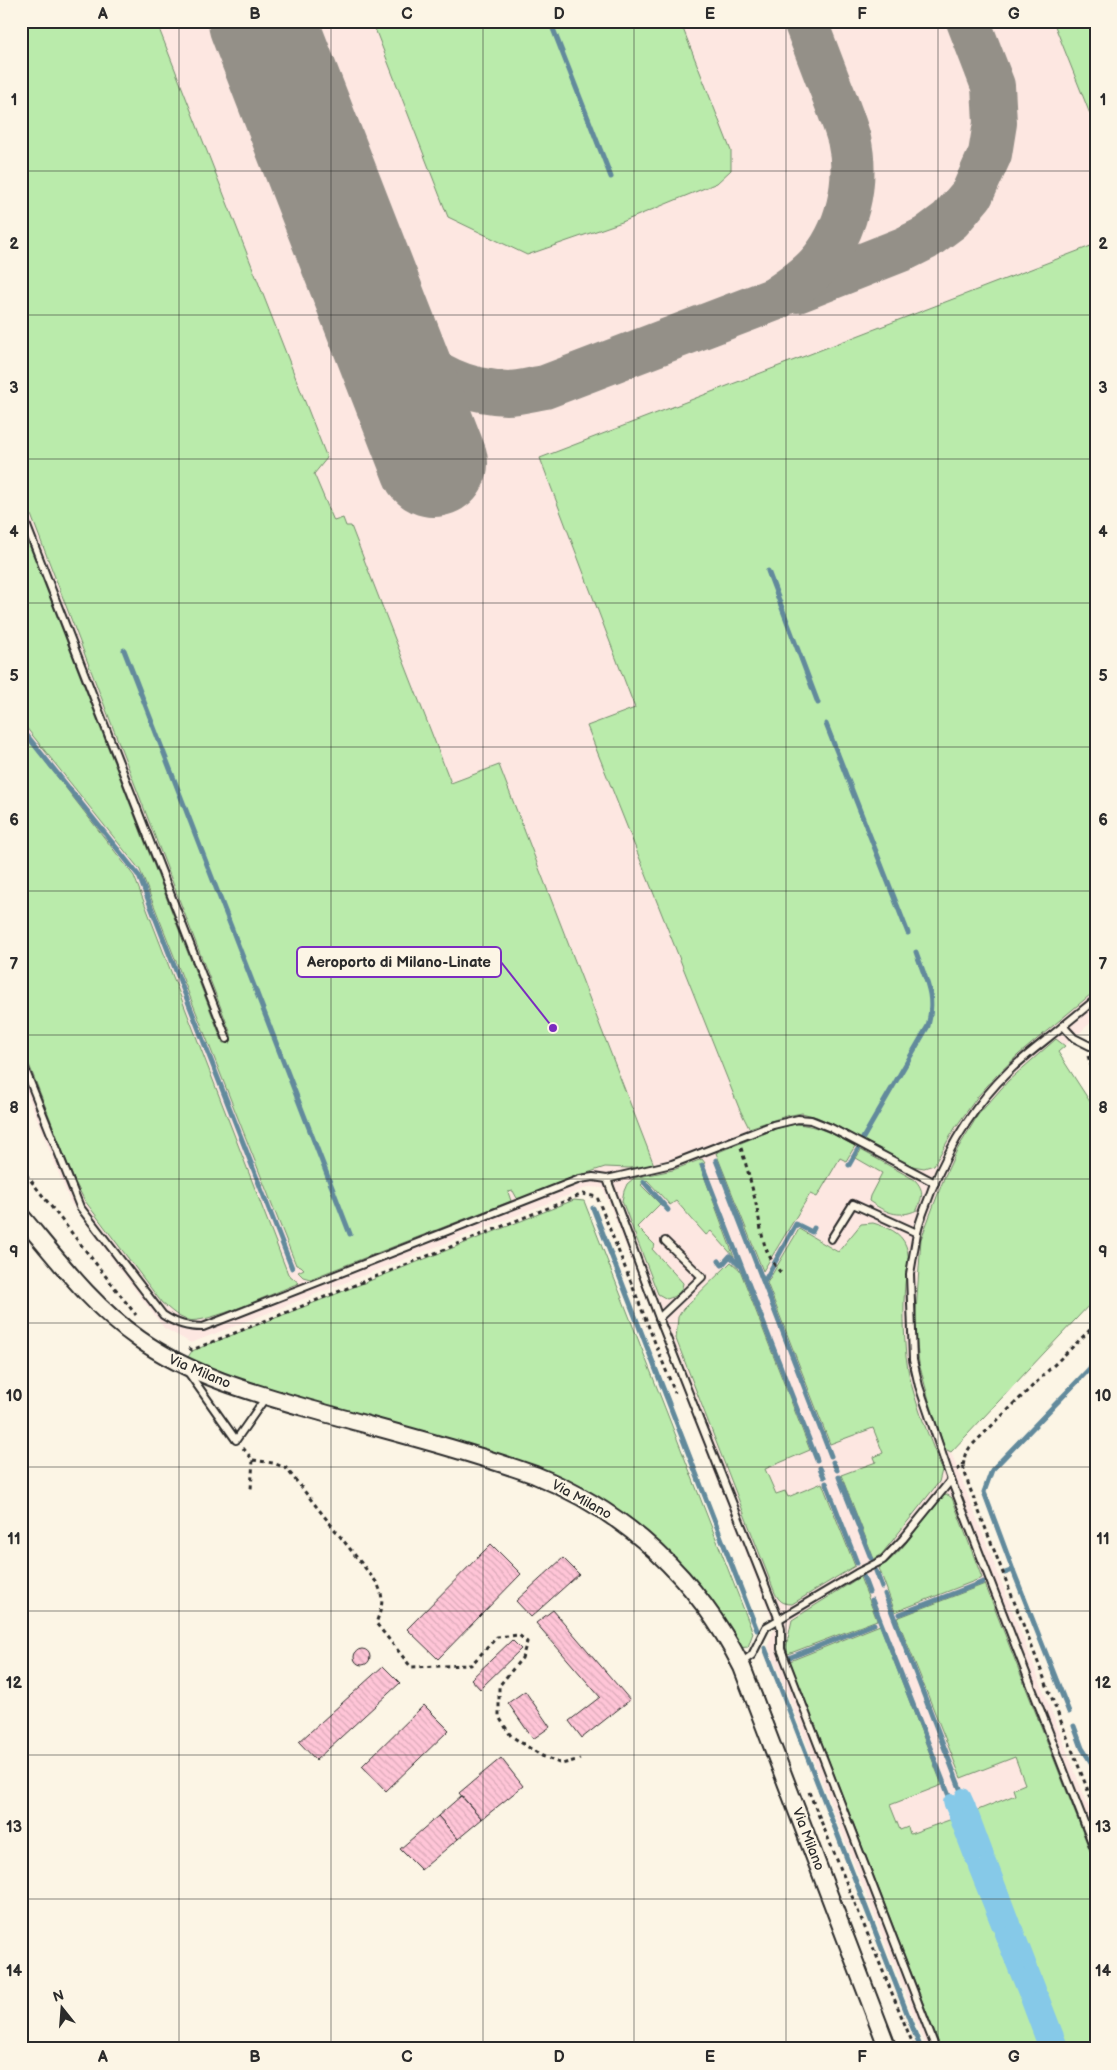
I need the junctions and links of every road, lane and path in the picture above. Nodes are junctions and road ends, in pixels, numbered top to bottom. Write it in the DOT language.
graph roads {
  1 [pos="21,511"];
  2 [pos="1096,999"];
  3 [pos="1063,1026"];
  4 [pos="227,1039"];
  5 [pos="1090,1046"];
  6 [pos="21,1059"];
  7 [pos="739,1139"];
  8 [pos="21,1168"];
  9 [pos="607,1179"];
  10 [pos="935,1183"];
  11 [pos="21,1216"];
  12 [pos="918,1233"];
  13 [pos="830,1239"];
  14 [pos="665,1241"];
  15 [pos="782,1274"];
  16 [pos="659,1318"];
  17 [pos="142,1323"];
  18 [pos="1096,1324"];
  19 [pos="184,1346"];
  20 [pos="184,1367"];
  21 [pos="267,1396"];
  22 [pos="677,1398"];
  23 [pos="236,1440"];
  24 [pos="253,1460"];
  25 [pos="964,1466"];
  26 [pos="951,1480"];
  27 [pos="251,1489"];
  28 [pos="779,1620"];
  29 [pos="740,1663"];
  30 [pos="580,1759"];
  31 [pos="807,1787"];
  32 [pos="1096,1811"];
  33 [pos="1096,1854"];
  34 [pos="888,2049"];
  35 [pos="915,2049"];
  36 [pos="936,2049"];
  1 -- 4 [label="lane"];
  2 -- 3 [label="lane"];
  3 -- 5 [label="lane"];
  3 -- 10 [label="lane"];
  6 -- 9 [label="lane"];
  7 -- 9 [label="lane"];
  7 -- 10 [label="lane"];
  7 -- 15 [label="path"];
  8 -- 17 [label="path"];
  9 -- 16 [label="lane"];
  10 -- 12 [label="lane"];
  11 -- 20 [label="street, Via Milano"];
  12 -- 13 [label="lane"];
  12 -- 26 [label="lane"];
  14 -- 16 [label="lane"];
  16 -- 28 [label="lane"];
  18 -- 25 [label="path"];
  19 -- 22 [label="path"];
  20 -- 21 [label="street, Via Milano"];
  20 -- 23 [label="lane"];
  21 -- 23 [label="lane"];
  21 -- 29 [label="street, Via Milano"];
  23 -- 24 [label="path"];
  24 -- 27 [label="path"];
  24 -- 30 [label="path"];
  25 -- 26 [label="path"];
  25 -- 32 [label="path"];
  26 -- 28 [label="lane"];
  26 -- 33 [label="lane"];
  28 -- 29 [label="lane"];
  28 -- 36 [label="lane"];
  29 -- 34 [label="street, Via Milano"];
  31 -- 35 [label="path"];
}
